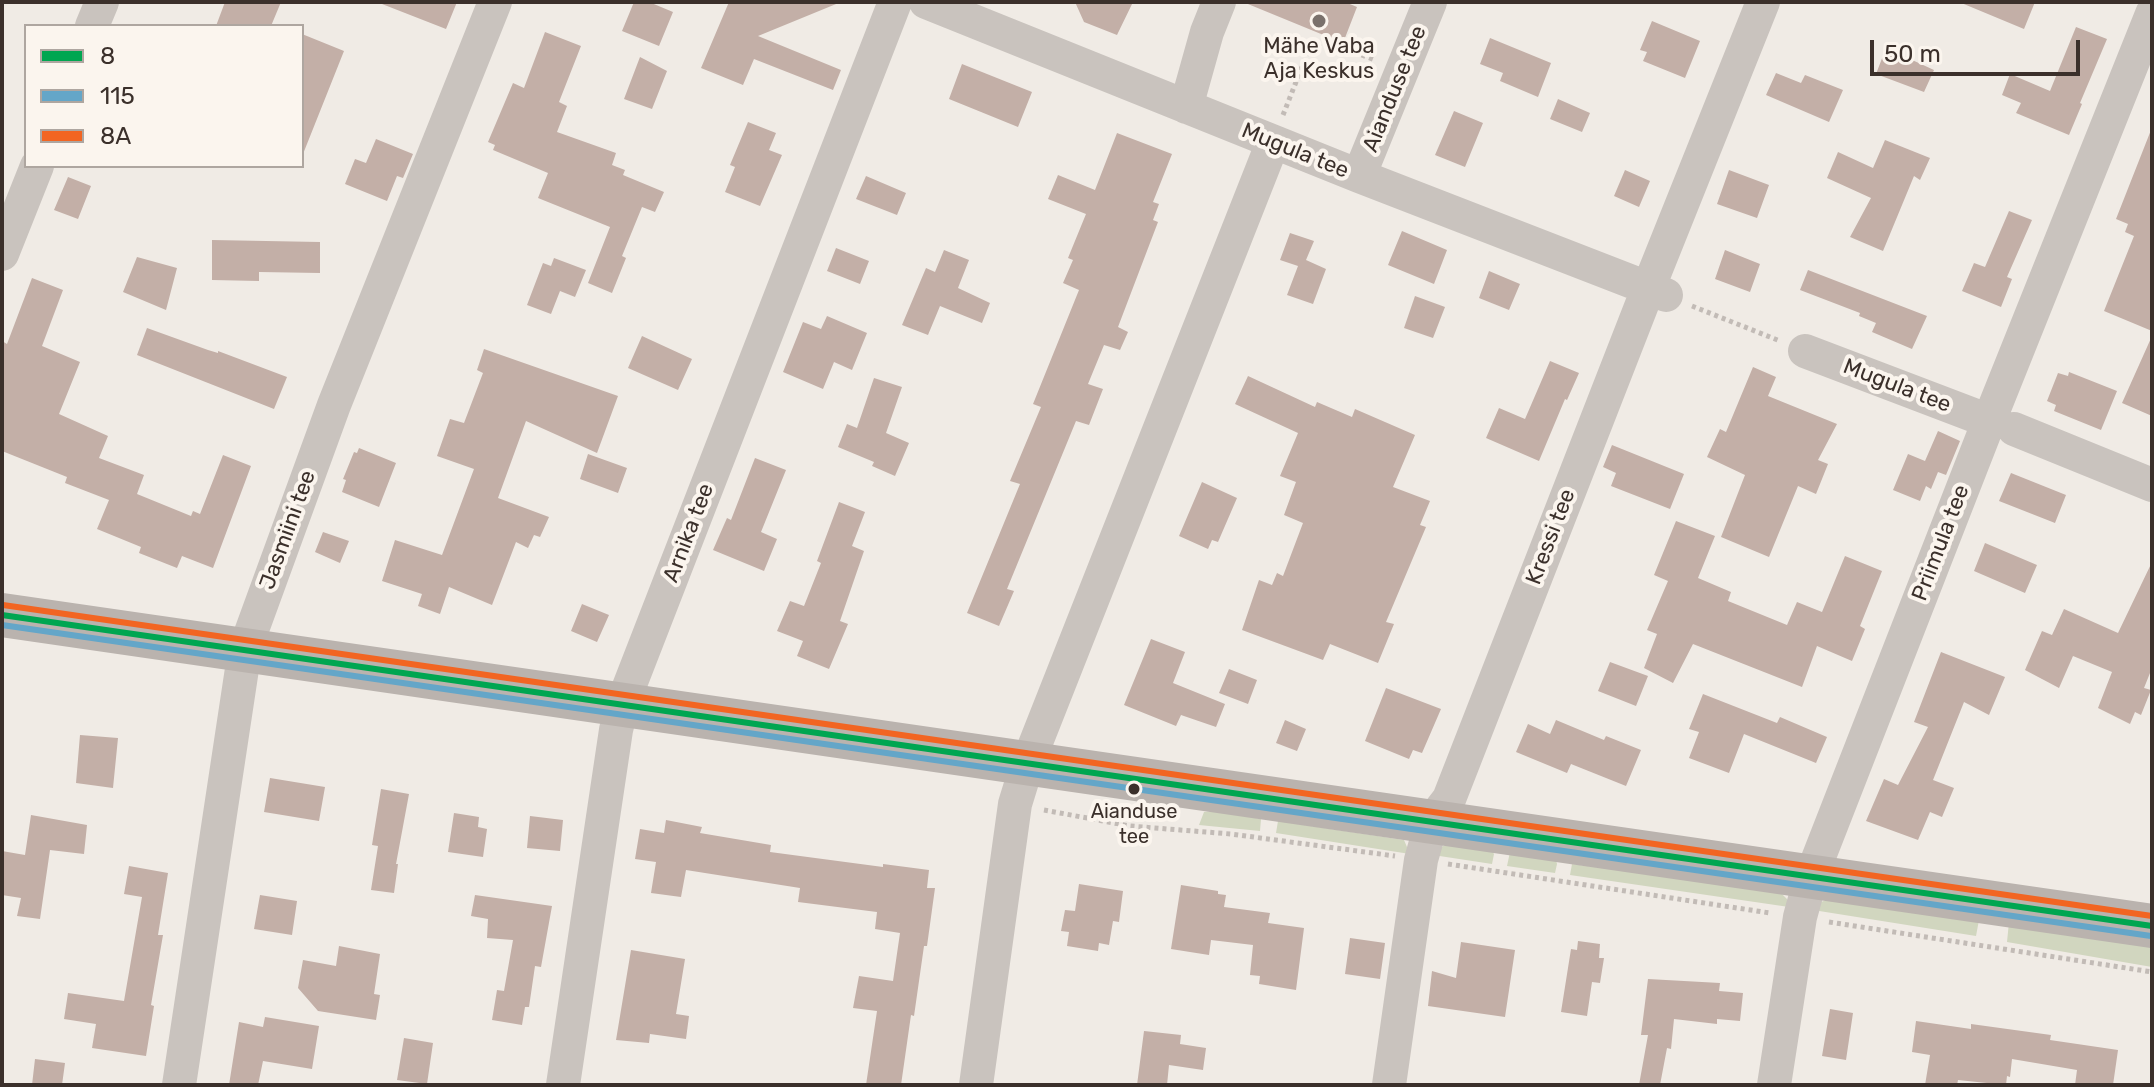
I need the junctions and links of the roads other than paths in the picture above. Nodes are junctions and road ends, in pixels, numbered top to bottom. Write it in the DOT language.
graph roads {
  1 [pos="102,2"];
  2 [pos="495,2"];
  3 [pos="895,2"];
  4 [pos="926,2"];
  5 [pos="1219,2"];
  6 [pos="1430,2"];
  7 [pos="1763,2"];
  8 [pos="2152,14"];
  9 [pos="93,24"];
  10 [pos="1186,107"];
  11 [pos="1273,142"];
  12 [pos="36,168"];
  13 [pos="1359,176"];
  14 [pos="2,254"];
  15 [pos="1657,292"];
  16 [pos="1805,351"];
  17 [pos="2001,425"];
  18 [pos="2152,485"];
  19 [pos="2,615"];
  20 [pos="245,649"];
  21 [pos="622,705"];
  22 [pos="1027,765"];
  23 [pos="1432,821"];
  24 [pos="1811,877"];
  25 [pos="2152,926"];
  26 [pos="179,1085"];
  27 [pos="563,1085"];
  28 [pos="976,1085"];
  29 [pos="1389,1085"];
  30 [pos="1774,1085"];
  1 -- 9 [label="street"];
  2 -- 20 [label="street, Jasmiini tee"];
  3 -- 21 [label="street, Arnika tee"];
  4 -- 10 [label="street, Mugula tee"];
  5 -- 10 [label="street"];
  6 -- 13 [label="street, Aianduse tee"];
  7 -- 15 [label="street, Kressi tee"];
  8 -- 17 [label="street, Priimula tee"];
  10 -- 11 [label="street, Mugula tee"];
  11 -- 13 [label="street, Mugula tee"];
  11 -- 22 [label="street"];
  12 -- 14 [label="street"];
  13 -- 15 [label="street, Mugula tee"];
  15 -- 23 [label="street, Kressi tee"];
  16 -- 17 [label="street, Mugula tee"];
  17 -- 18 [label="street, Mugula tee"];
  17 -- 24 [label="street, Priimula tee"];
  19 -- 20 [label="main road"];
  20 -- 21 [label="main road"];
  20 -- 26 [label="street, Jasmiini tee"];
  21 -- 22 [label="main road"];
  21 -- 27 [label="street, Arnika tee"];
  22 -- 23 [label="main road"];
  22 -- 28 [label="street"];
  23 -- 24 [label="main road"];
  23 -- 29 [label="street, Kressi tee"];
  24 -- 25 [label="main road"];
  24 -- 30 [label="street, Priimula tee"];
}
